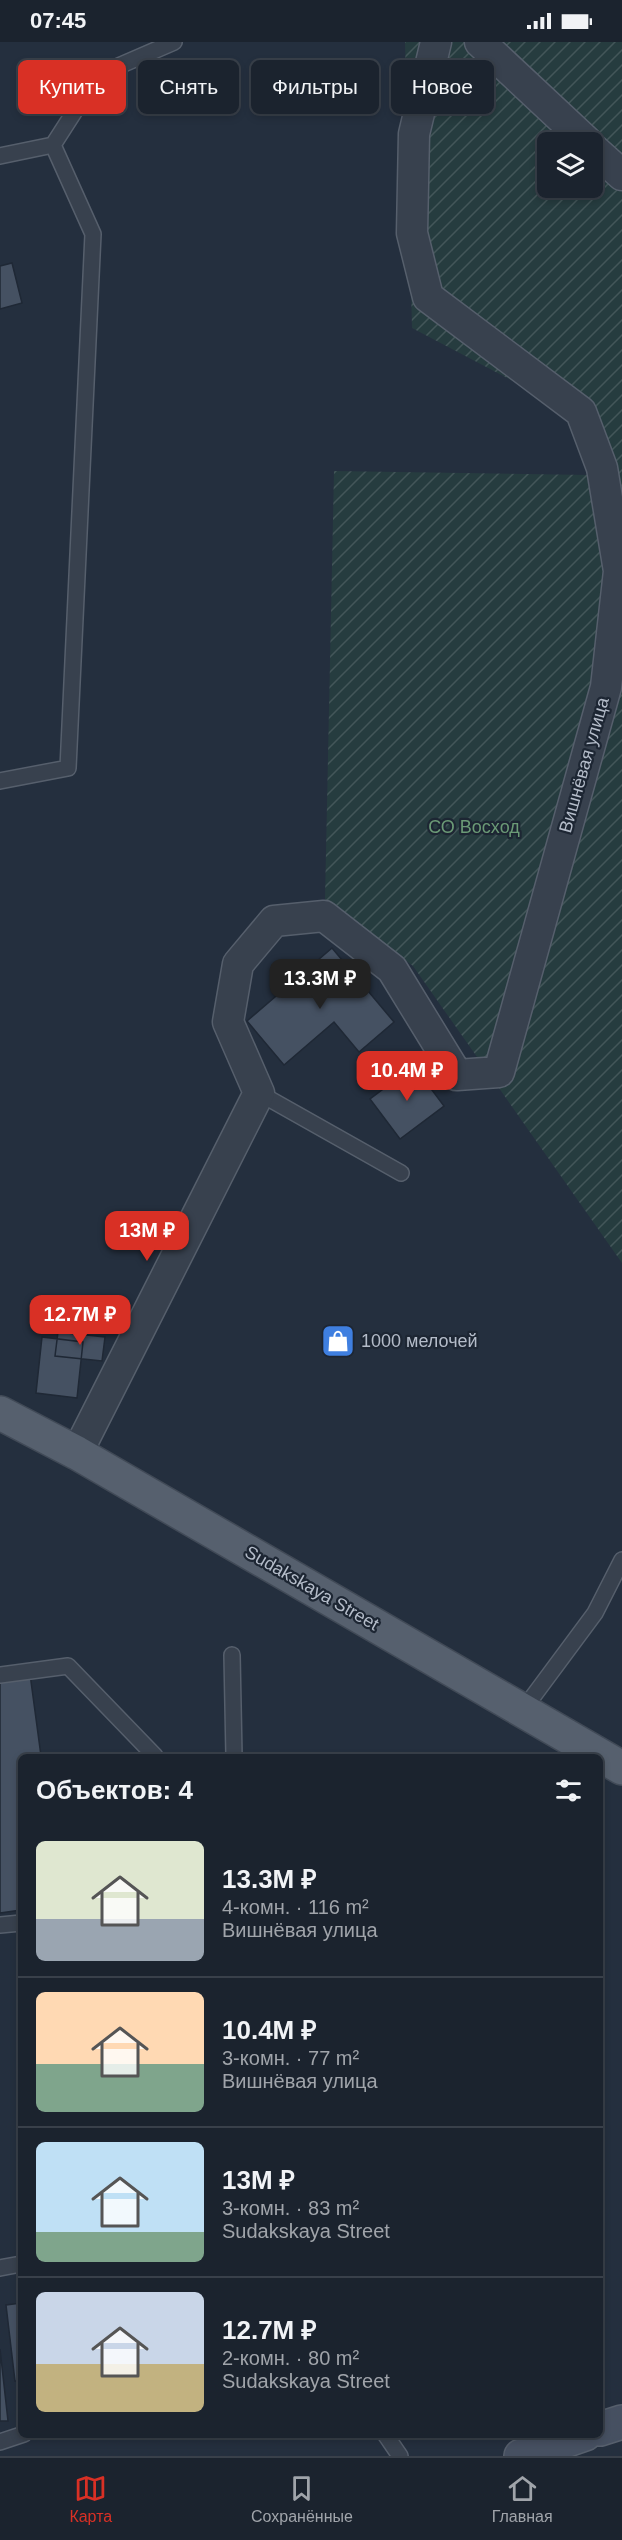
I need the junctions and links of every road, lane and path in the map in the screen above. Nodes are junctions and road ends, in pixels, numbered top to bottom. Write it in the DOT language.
graph roads {
  1 [pos="174,42"];
  2 [pos="436,42"];
  3 [pos="480,42"];
  4 [pos="576,132"];
  5 [pos="53,144"];
  6 [pos="0,156"];
  7 [pos="603,158"];
  8 [pos="622,175"];
  9 [pos="620,572"];
  10 [pos="0,781"];
  11 [pos="259,1093"];
  12 [pos="402,1173"];
  13 [pos="0,1413"];
  14 [pos="77,1453"];
  15 [pos="622,1560"];
  16 [pos="232,1654"];
  17 [pos="0,1675"];
  18 [pos="523,1710"];
  19 [pos="153,1754"];
  20 [pos="234,1754"];
  21 [pos="598,1754"];
  22 [pos="603,1757"];
  23 [pos="622,1768"];
  24 [pos="18,1923"];
  25 [pos="0,1925"];
  26 [pos="18,2265"];
  27 [pos="0,2268"];
  28 [pos="622,2422"];
  29 [pos="603,2428"];
  30 [pos="18,2436"];
  31 [pos="388,2438"];
  32 [pos="573,2438"];
  33 [pos="0,2442"];
  34 [pos="400,2456"];
  35 [pos="521,2456"];
  1 -- 5 [label="lane"];
  2 -- 9 [label="street, Вишнёвая улица"];
  3 -- 4 [label="street"];
  5 -- 6 [label="lane"];
  5 -- 10 [label="lane"];
  7 -- 8 [label="street"];
  9 -- 11 [label="street, Вишнёвая улица"];
  11 -- 12 [label="lane"];
  11 -- 14 [label="street"];
  13 -- 14 [label="main road, Sudakskaya Street"];
  14 -- 18 [label="main road, Sudakskaya Street"];
  15 -- 18 [label="lane"];
  16 -- 20 [label="lane"];
  17 -- 19 [label="lane"];
  18 -- 21 [label="main road, Sudakskaya Street"];
  22 -- 23 [label="main road, Sudakskaya Street"];
  24 -- 25 [label="lane"];
  26 -- 27 [label="lane"];
  28 -- 29 [label="main road"];
  30 -- 33 [label="lane"];
  31 -- 34 [label="lane"];
  32 -- 35 [label="main road"];
}
